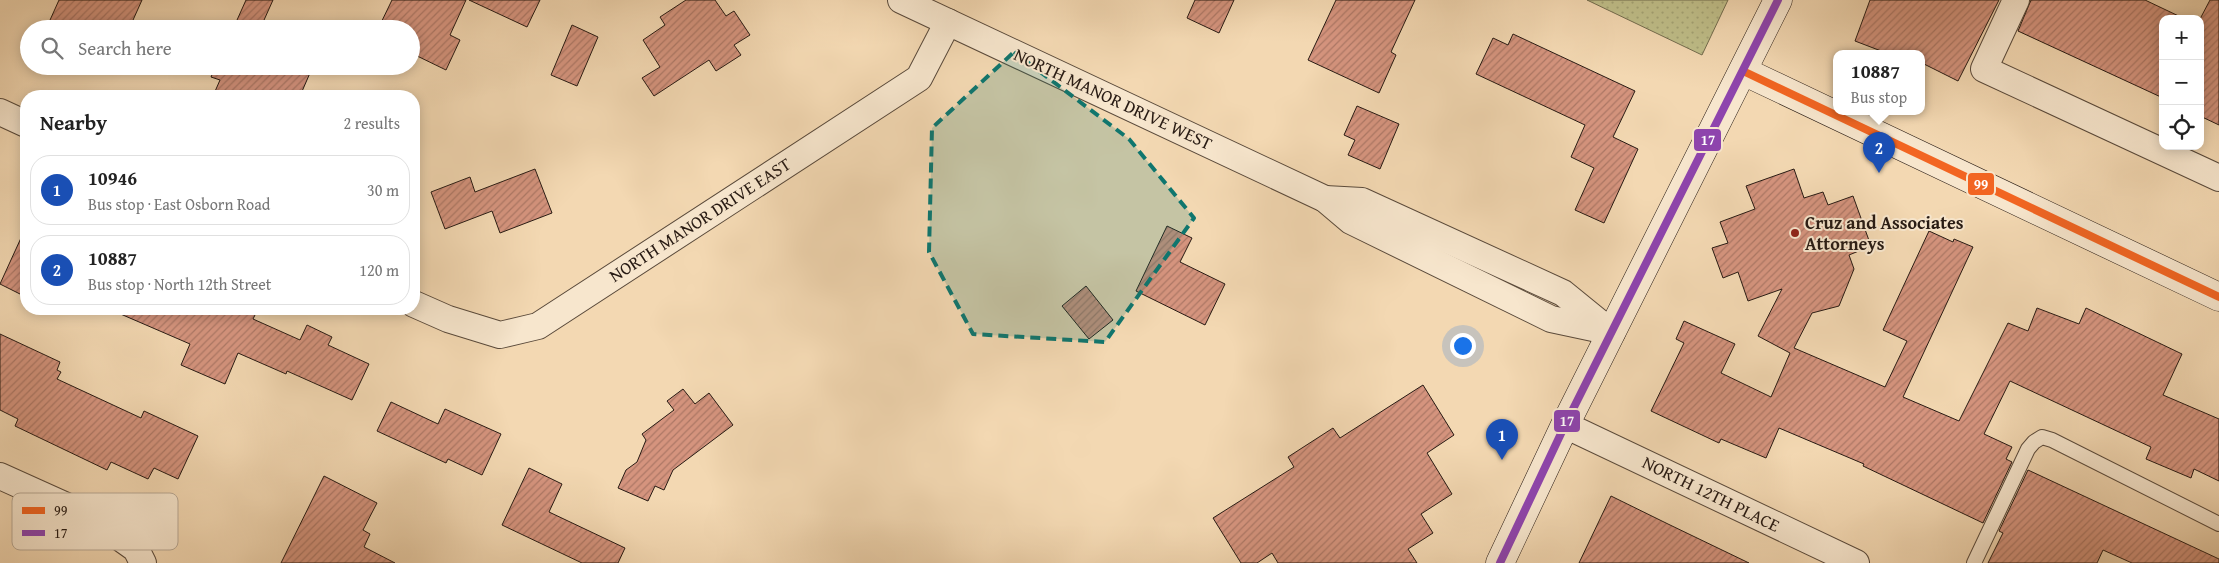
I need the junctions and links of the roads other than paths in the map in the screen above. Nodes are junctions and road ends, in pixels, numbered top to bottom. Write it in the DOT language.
graph roads {
  1 [pos="901,0"];
  2 [pos="1778,0"];
  3 [pos="2016,0"];
  4 [pos="948,22"];
  5 [pos="1743,72"];
  6 [pos="0,112"];
  7 [pos="1833,114"];
  8 [pos="1835,115"];
  9 [pos="20,121"];
  10 [pos="2219,178"];
  11 [pos="1324,199"];
  12 [pos="1474,253"];
  13 [pos="1464,277"];
  14 [pos="2218,293"];
  15 [pos="420,307"];
  16 [pos="1612,332"];
  17 [pos="1565,425"];
  18 [pos="0,476"];
  19 [pos="38,493"];
  20 [pos="2219,524"];
  21 [pos="1500,563"];
  22 [pos="1856,563"];
  23 [pos="1974,563"];
  1 -- 4 [label="street, NORTH MANOR DRIVE WEST"];
  2 -- 5 [label="main road"];
  3 -- 10 [label="street"];
  4 -- 11 [label="street, NORTH MANOR DRIVE WEST"];
  4 -- 15 [label="street, NORTH MANOR DRIVE EAST"];
  5 -- 7 [label="main road"];
  5 -- 16 [label="main road"];
  6 -- 9 [label="street"];
  8 -- 14 [label="main road"];
  11 -- 12 [label="street, NORTH MANOR DRIVE WEST"];
  11 -- 13 [label="street, NORTH MANOR DRIVE WEST"];
  12 -- 13 [label="street"];
  12 -- 16 [label="street, NORTH MANOR DRIVE WEST"];
  13 -- 16 [label="street, NORTH MANOR DRIVE WEST"];
  16 -- 17 [label="main road"];
  17 -- 21 [label="main road"];
  17 -- 22 [label="street, NORTH 12TH PLACE"];
  18 -- 19 [label="street"];
  20 -- 23 [label="lane"];
}
